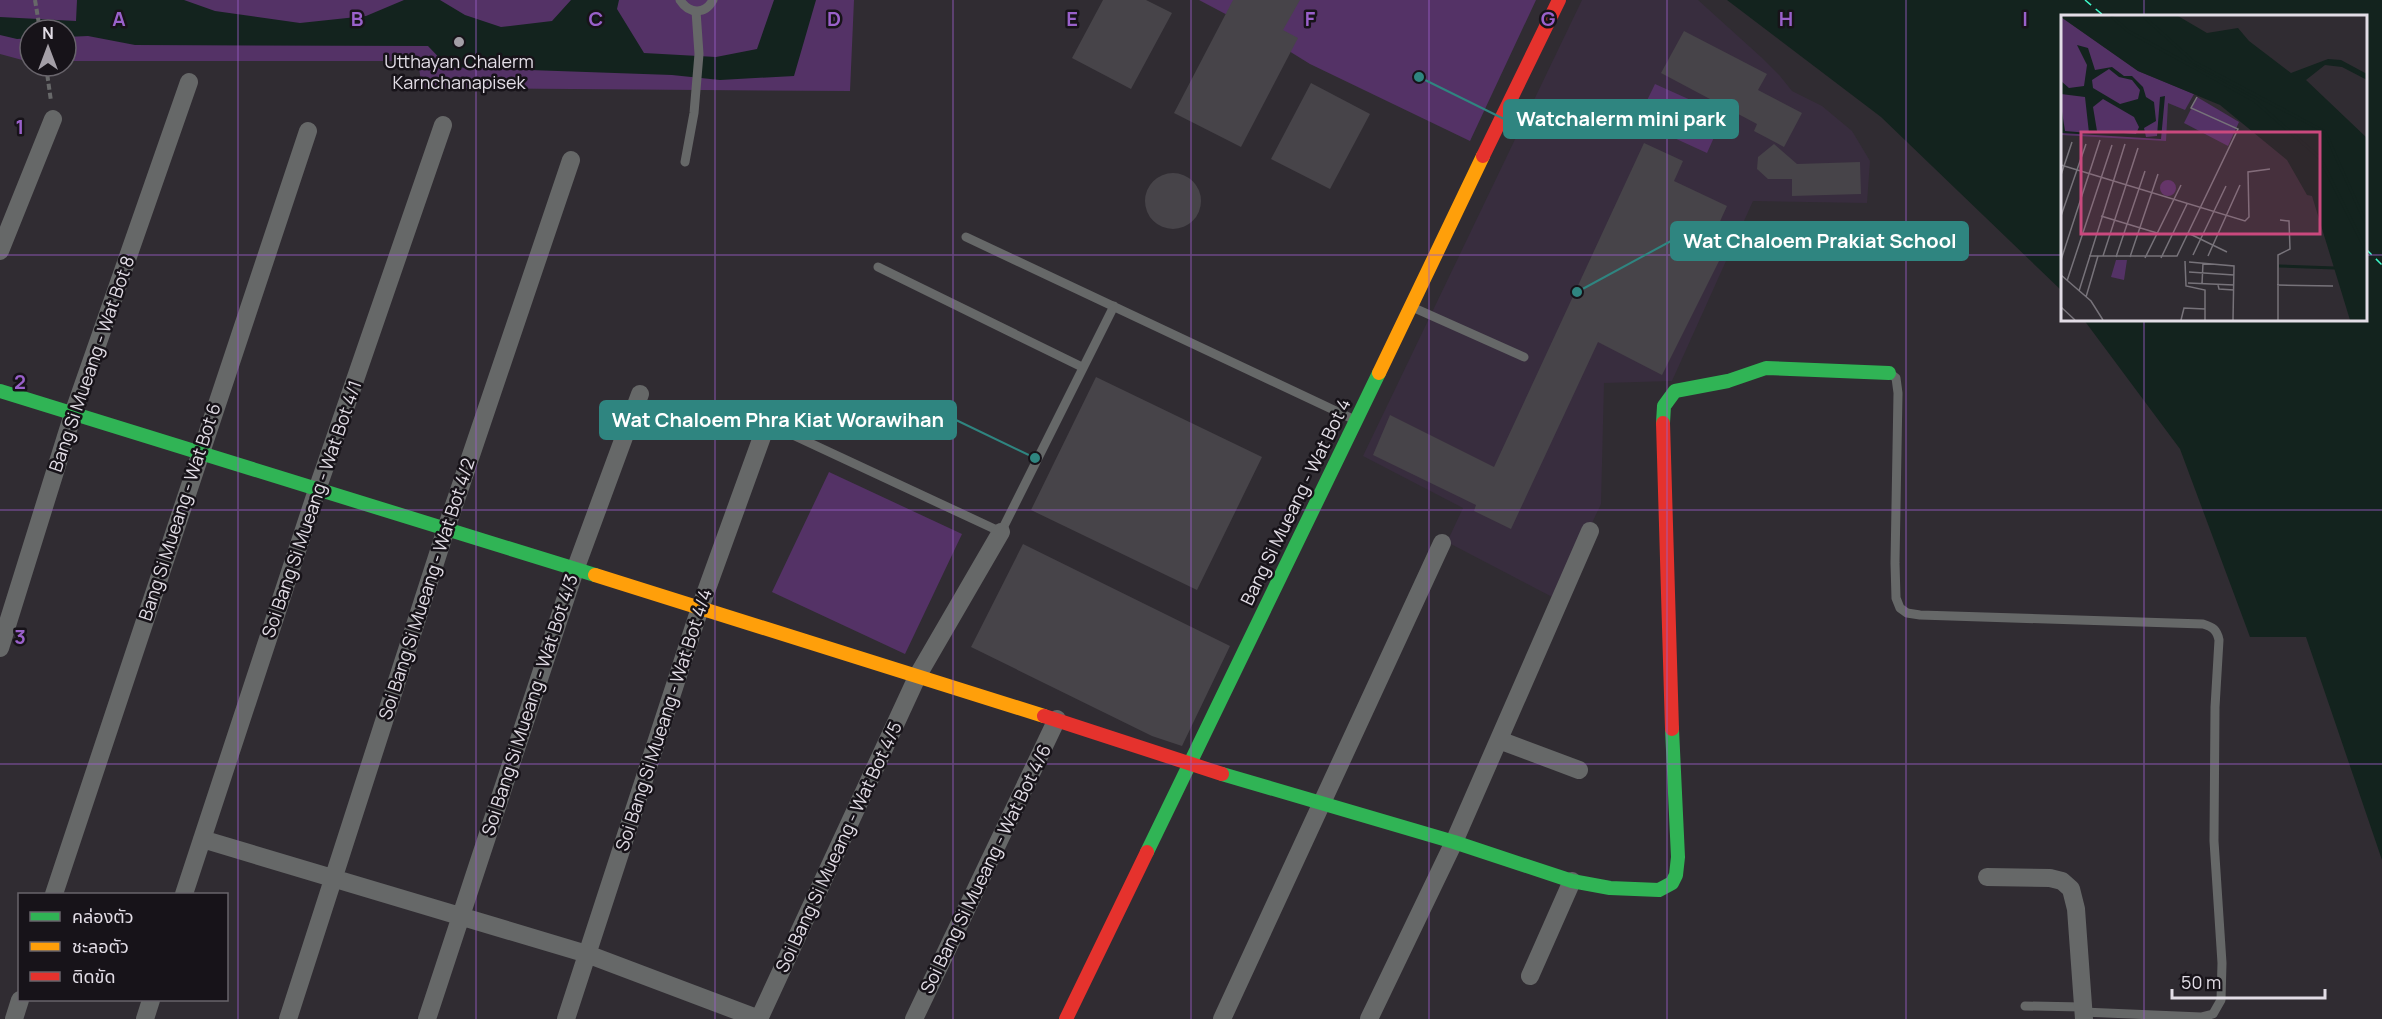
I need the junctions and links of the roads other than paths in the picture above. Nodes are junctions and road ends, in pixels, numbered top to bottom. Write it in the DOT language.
graph roads {
  1 [pos="680,0"];
  2 [pos="713,0"];
  3 [pos="1559,0"];
  4 [pos="696,11"];
  5 [pos="189,82"];
  6 [pos="53,119"];
  7 [pos="443,125"];
  8 [pos="308,131"];
  9 [pos="571,160"];
  10 [pos="685,162"];
  11 [pos="966,237"];
  12 [pos="0,251"];
  13 [pos="878,267"];
  14 [pos="1114,306"];
  15 [pos="1412,307"];
  16 [pos="1524,357"];
  17 [pos="1082,367"];
  18 [pos="1889,373"];
  19 [pos="0,392"];
  20 [pos="640,394"];
  21 [pos="73,414"];
  22 [pos="1355,420"];
  23 [pos="767,423"];
  24 [pos="199,454"];
  25 [pos="317,490"];
  26 [pos="446,529"];
  27 [pos="1590,531"];
  28 [pos="1002,532"];
  29 [pos="1442,543"];
  30 [pos="575,570"];
  31 [pos="700,608"];
  32 [pos="0,648"];
  33 [pos="918,675"];
  34 [pos="1057,719"];
  35 [pos="1499,740"];
  36 [pos="1189,764"];
  37 [pos="1579,770"];
  38 [pos="1322,803"];
  39 [pos="202,839"];
  40 [pos="1454,842"];
  41 [pos="334,877"];
  42 [pos="1987,877"];
  43 [pos="1572,881"];
  44 [pos="54,893"];
  45 [pos="184,893"];
  46 [pos="460,918"];
  47 [pos="587,954"];
  48 [pos="1530,976"];
  49 [pos="19,1001"];
  50 [pos="150,1001"];
  51 [pos="2025,1006"];
  52 [pos="2083,1013"];
  53 [pos="1069,1018"];
  54 [pos="14,1019"];
  55 [pos="145,1019"];
  56 [pos="288,1019"];
  57 [pos="427,1019"];
  58 [pos="566,1019"];
  59 [pos="759,1019"];
  60 [pos="914,1019"];
  61 [pos="1222,1019"];
  62 [pos="1369,1019"];
  1 -- 4 [label="lane"];
  2 -- 4 [label="lane"];
  3 -- 15 [label="street, Bang Si Mueang - Wat Bot 4"];
  4 -- 10 [label="lane"];
  5 -- 21 [label="street, Bang Si Mueang - Wat Bot 8"];
  6 -- 12 [label="street"];
  7 -- 25 [label="street, Soi Bang Si Mueang - Wat Bot 4/1"];
  8 -- 24 [label="street, Bang Si Mueang - Wat Bot 6"];
  9 -- 26 [label="street, Soi Bang Si Mueang - Wat Bot 4/2"];
  11 -- 14 [label="lane"];
  13 -- 17 [label="lane"];
  14 -- 17 [label="lane"];
  14 -- 22 [label="lane"];
  15 -- 16 [label="lane"];
  15 -- 22 [label="street, Bang Si Mueang - Wat Bot 4"];
  17 -- 28 [label="lane"];
  18 -- 43 [label="street"];
  18 -- 52 [label="lane"];
  19 -- 21 [label="street"];
  20 -- 30 [label="street, Soi Bang Si Mueang - Wat Bot 4/3"];
  21 -- 24 [label="street"];
  21 -- 32 [label="street, Bang Si Mueang - Wat Bot 8"];
  22 -- 36 [label="street, Bang Si Mueang - Wat Bot 4"];
  23 -- 28 [label="lane"];
  23 -- 31 [label="street, Soi Bang Si Mueang - Wat Bot 4/4"];
  24 -- 25 [label="street"];
  24 -- 44 [label="street, Bang Si Mueang - Wat Bot 6"];
  25 -- 26 [label="street"];
  25 -- 39 [label="street, Soi Bang Si Mueang - Wat Bot 4/1"];
  26 -- 30 [label="street"];
  26 -- 41 [label="street, Soi Bang Si Mueang - Wat Bot 4/2"];
  27 -- 35 [label="street"];
  28 -- 33 [label="street, Soi Bang Si Mueang - Wat Bot 4/5"];
  29 -- 38 [label="street"];
  30 -- 31 [label="street"];
  30 -- 46 [label="street, Soi Bang Si Mueang - Wat Bot 4/3"];
  31 -- 33 [label="street"];
  31 -- 47 [label="street, Soi Bang Si Mueang - Wat Bot 4/4"];
  33 -- 34 [label="street"];
  33 -- 59 [label="street, Soi Bang Si Mueang - Wat Bot 4/5"];
  34 -- 36 [label="street"];
  34 -- 60 [label="street, Soi Bang Si Mueang - Wat Bot 4/6"];
  35 -- 37 [label="street"];
  35 -- 40 [label="street"];
  36 -- 38 [label="street"];
  36 -- 53 [label="street, Bang Si Mueang - Wat Bot 4"];
  38 -- 40 [label="street"];
  38 -- 61 [label="street"];
  39 -- 41 [label="street"];
  39 -- 45 [label="street, Soi Bang Si Mueang - Wat Bot 4/1"];
  40 -- 43 [label="street"];
  40 -- 62 [label="street"];
  41 -- 46 [label="street"];
  41 -- 56 [label="street, Soi Bang Si Mueang - Wat Bot 4/2"];
  42 -- 52 [label="street"];
  43 -- 48 [label="street"];
  46 -- 47 [label="street"];
  46 -- 57 [label="street, Soi Bang Si Mueang - Wat Bot 4/3"];
  47 -- 58 [label="street, Soi Bang Si Mueang - Wat Bot 4/4"];
  47 -- 59 [label="street"];
  49 -- 54 [label="street"];
  50 -- 55 [label="street"];
  51 -- 52 [label="lane"];
}
